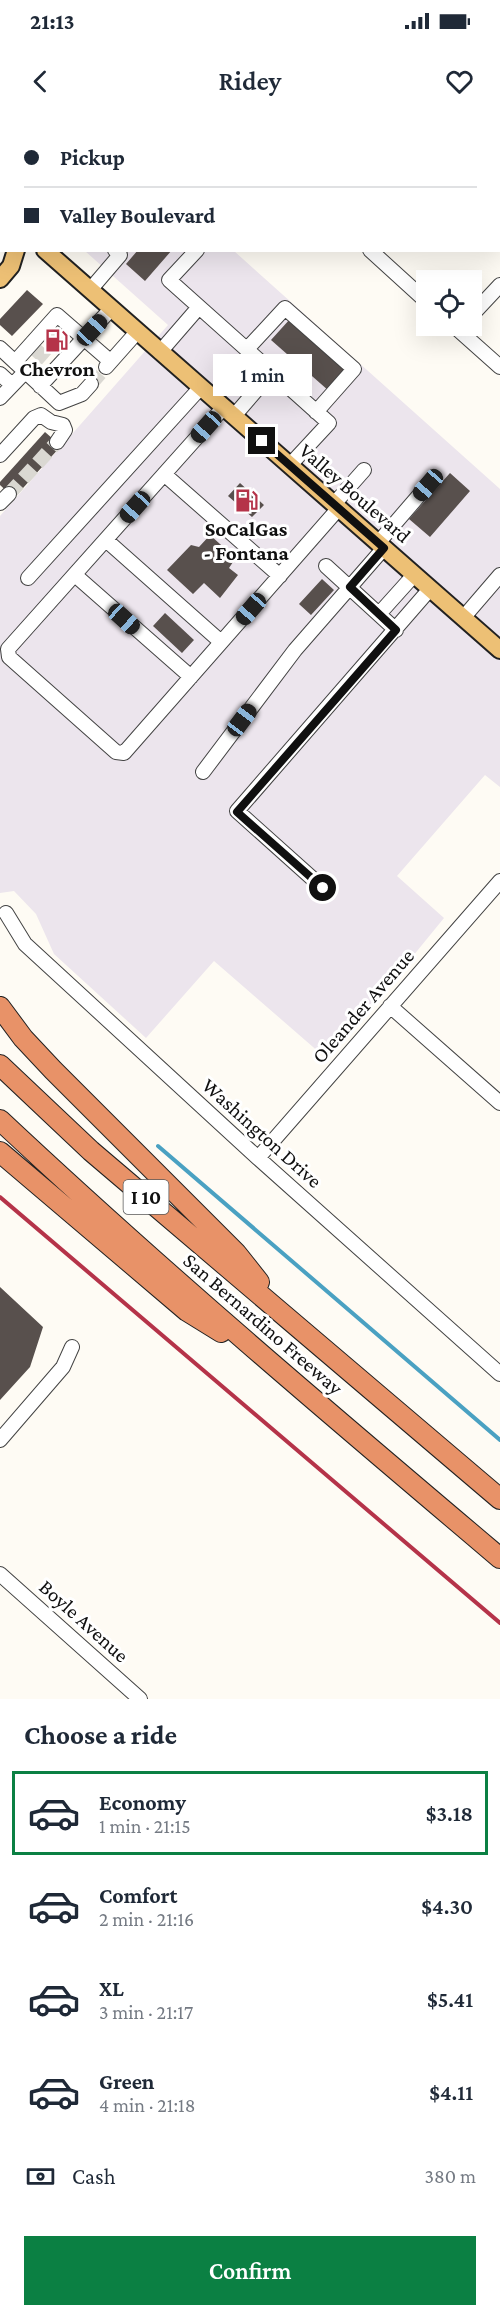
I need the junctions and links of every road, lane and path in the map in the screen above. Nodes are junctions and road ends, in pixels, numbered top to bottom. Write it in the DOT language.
graph roads {
  1 [pos="15,252"];
  2 [pos="47,252"];
  3 [pos="117,252"];
  4 [pos="195,252"];
  5 [pos="372,252"];
  6 [pos="0,279"];
  7 [pos="500,285"];
  8 [pos="90,290"];
  9 [pos="416,292"];
  10 [pos="482,304"];
  11 [pos="199,307"];
  12 [pos="111,309"];
  13 [pos="137,332"];
  14 [pos="467,336"];
  15 [pos="84,339"];
  16 [pos="0,348"];
  17 [pos="247,350"];
  18 [pos="160,352"];
  19 [pos="20,367"];
  20 [pos="500,367"];
  21 [pos="272,372"];
  22 [pos="0,374"];
  23 [pos="91,384"];
  24 [pos="12,385"];
  25 [pos="40,386"];
  26 [pos="201,387"];
  27 [pos="0,398"];
  28 [pos="229,412"];
  29 [pos="316,412"];
  30 [pos="57,442"];
  31 [pos="0,455"];
  32 [pos="290,465"];
  33 [pos="364,470"];
  34 [pos="164,474"];
  35 [pos="428,485"];
  36 [pos="337,506"];
  37 [pos="106,540"];
  38 [pos="381,546"];
  39 [pos="326,566"];
  40 [pos="75,575"];
  41 [pos="414,575"];
  42 [pos="500,575"];
  43 [pos="280,576"];
  44 [pos="28,578"];
  45 [pos="350,587"];
  46 [pos="430,589"];
  47 [pos="379,614"];
  48 [pos="463,618"];
  49 [pos="396,630"];
  50 [pos="221,642"];
  51 [pos="500,651"];
  52 [pos="191,677"];
  53 [pos="203,772"];
  54 [pos="500,881"];
  55 [pos="323,888"];
  56 [pos="6,913"];
  57 [pos="0,1006"];
  58 [pos="390,1006"];
  59 [pos="0,1065"];
  60 [pos="500,1102"];
  61 [pos="0,1120"];
  62 [pos="0,1152"];
  63 [pos="258,1158"];
  64 [pos="296,1325"];
  65 [pos="72,1347"];
  66 [pos="267,1361"];
  67 [pos="500,1374"];
  68 [pos="0,1440"];
  69 [pos="500,1499"];
  70 [pos="500,1558"];
  71 [pos="0,1574"];
  72 [pos="140,1699"];
  1 -- 6 [label="main road"];
  2 -- 8 [label="main road, Valley Boulevard"];
  3 -- 8 [label="street"];
  4 -- 11 [label="street"];
  5 -- 9 [label="street"];
  7 -- 10 [label="street"];
  8 -- 12 [label="main road, Valley Boulevard"];
  11 -- 17 [label="street"];
  11 -- 18 [label="street"];
  12 -- 13 [label="main road, Valley Boulevard"];
  12 -- 15 [label="street"];
  13 -- 15 [label="street"];
  13 -- 18 [label="main road, Valley Boulevard"];
  14 -- 20 [label="street"];
  15 -- 19 [label="street"];
  15 -- 25 [label="street"];
  16 -- 19 [label="street"];
  17 -- 21 [label="street"];
  17 -- 29 [label="street"];
  18 -- 26 [label="main road, Valley Boulevard"];
  19 -- 24 [label="street"];
  19 -- 25 [label="street"];
  21 -- 28 [label="street"];
  21 -- 29 [label="street"];
  22 -- 24 [label="street"];
  23 -- 25 [label="street"];
  24 -- 27 [label="street"];
  26 -- 28 [label="main road, Valley Boulevard"];
  26 -- 44 [label="street"];
  28 -- 32 [label="main road, Valley Boulevard"];
  28 -- 34 [label="street"];
  29 -- 32 [label="street"];
  30 -- 31 [label="street"];
  32 -- 36 [label="main road, Valley Boulevard"];
  33 -- 36 [label="street"];
  34 -- 37 [label="street"];
  34 -- 43 [label="street"];
  35 -- 38 [label="street"];
  36 -- 38 [label="main road, Valley Boulevard"];
  36 -- 43 [label="street"];
  37 -- 40 [label="street"];
  37 -- 50 [label="street"];
  38 -- 41 [label="main road, Valley Boulevard"];
  38 -- 45 [label="street"];
  39 -- 45 [label="street"];
  40 -- 52 [label="street"];
  40 -- 52 [label="street"];
  41 -- 46 [label="main road, Valley Boulevard"];
  41 -- 47 [label="street"];
  42 -- 48 [label="street"];
  43 -- 50 [label="street"];
  45 -- 47 [label="street"];
  45 -- 53 [label="street"];
  46 -- 48 [label="main road, Valley Boulevard"];
  46 -- 49 [label="street"];
  47 -- 49 [label="street"];
  48 -- 51 [label="main road, Valley Boulevard"];
  49 -- 55 [label="street"];
  50 -- 52 [label="street"];
  54 -- 58 [label="street, Oleander Avenue"];
  56 -- 63 [label="street, Washington Drive"];
  57 -- 64 [label="highway"];
  58 -- 60 [label="street"];
  58 -- 63 [label="street, Oleander Avenue"];
  59 -- 64 [label="highway, San Bernardino Freeway / I 10"];
  61 -- 66 [label="highway, San Bernardino Freeway / I 10"];
  62 -- 66 [label="highway"];
  63 -- 67 [label="street, Washington Drive"];
  64 -- 69 [label="highway, San Bernardino Freeway / I 10"];
  65 -- 68 [label="street"];
  66 -- 70 [label="highway, San Bernardino Freeway / I 10"];
  71 -- 72 [label="street, Boyle Avenue"];
}
